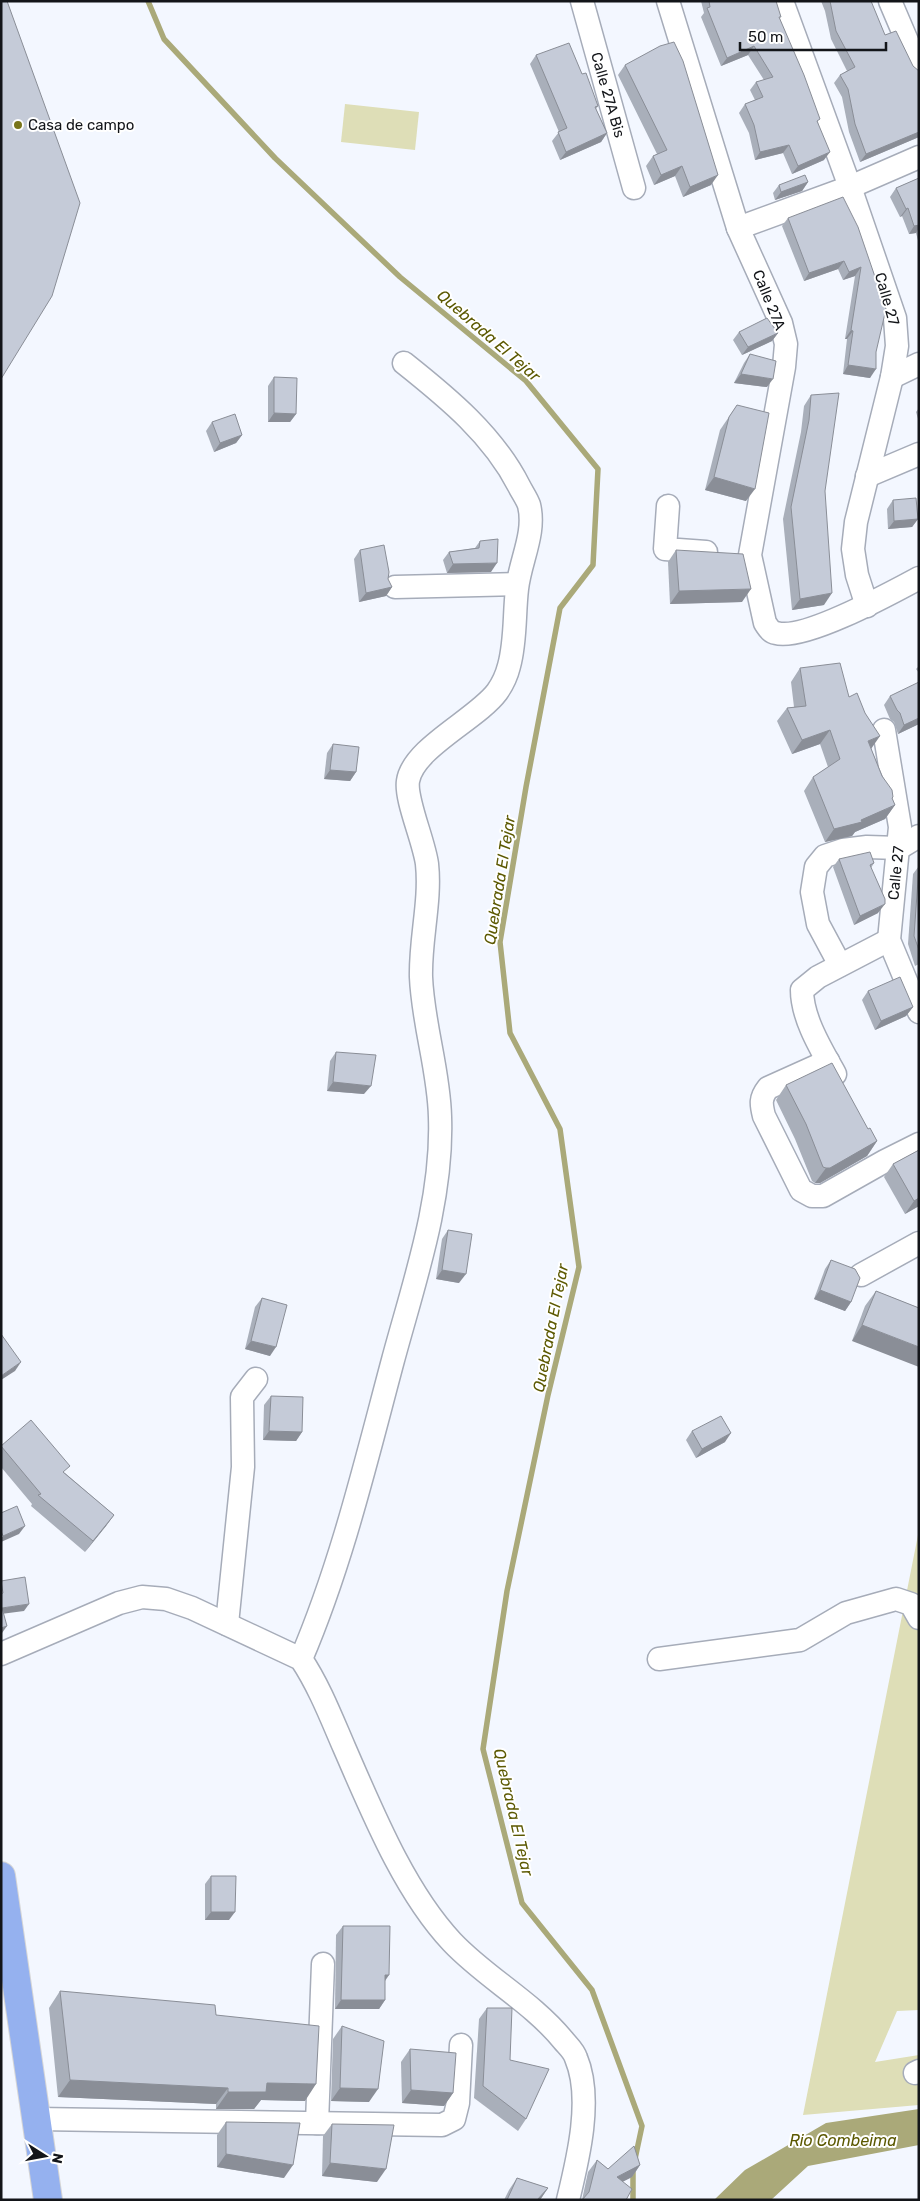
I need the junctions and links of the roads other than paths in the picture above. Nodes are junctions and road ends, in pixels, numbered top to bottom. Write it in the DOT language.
graph roads {
  1 [pos="582,1"];
  2 [pos="668,1"];
  3 [pos="782,1"];
  4 [pos="890,1"];
  5 [pos="919,69"];
  6 [pos="919,157"];
  7 [pos="850,187"];
  8 [pos="634,188"];
  9 [pos="738,228"];
  10 [pos="404,363"];
  11 [pos="919,364"];
  12 [pos="892,377"];
  13 [pos="919,454"];
  14 [pos="867,476"];
  15 [pos="668,506"];
  16 [pos="750,555"];
  17 [pos="919,578"];
  18 [pos="517,584"];
  19 [pos="395,587"];
  20 [pos="867,606"];
  21 [pos="884,730"];
  22 [pos="919,836"];
  23 [pos="899,848"];
  24 [pos="888,940"];
  25 [pos="840,965"];
  26 [pos="914,989"];
  27 [pos="919,1012"];
  28 [pos="828,1061"];
  29 [pos="846,1093"];
  30 [pos="873,1140"];
  31 [pos="919,1144"];
  32 [pos="885,1161"];
  33 [pos="919,1243"];
  34 [pos="861,1274"];
  35 [pos="256,1379"];
  36 [pos="919,1618"];
  37 [pos="227,1624"];
  38 [pos="1,1654"];
  39 [pos="301,1659"];
  40 [pos="659,1659"];
  41 [pos="1,1876"];
  42 [pos="323,1964"];
  43 [pos="461,2045"];
  44 [pos="37,2119"];
  45 [pos="317,2123"];
  46 [pos="48,2200"];
  47 [pos="568,2200"];
  1 -- 8 [label="street, Calle 27A Bis"];
  2 -- 9 [label="street, Calle 27A"];
  3 -- 7 [label="street, Calle 27"];
  4 -- 5 [label="street"];
  6 -- 7 [label="street"];
  7 -- 9 [label="street"];
  7 -- 12 [label="street, Calle 27"];
  9 -- 16 [label="street, Calle 27A"];
  10 -- 18 [label="street"];
  11 -- 12 [label="street"];
  12 -- 14 [label="street, Calle 27"];
  13 -- 14 [label="street"];
  14 -- 20 [label="street, Calle 27"];
  15 -- 16 [label="street"];
  16 -- 20 [label="street, Calle 27A"];
  17 -- 20 [label="street"];
  18 -- 19 [label="street"];
  18 -- 39 [label="street"];
  21 -- 23 [label="street, Calle 27"];
  22 -- 23 [label="street"];
  23 -- 24 [label="street, Calle 27"];
  23 -- 25 [label="street"];
  24 -- 25 [label="street"];
  24 -- 26 [label="street, Calle 27"];
  25 -- 28 [label="street"];
  26 -- 27 [label="street, Calle 27"];
  28 -- 29 [label="street"];
  28 -- 32 [label="street"];
  30 -- 32 [label="street"];
  31 -- 32 [label="street"];
  33 -- 34 [label="street"];
  35 -- 37 [label="street"];
  36 -- 40 [label="street"];
  37 -- 38 [label="street"];
  37 -- 39 [label="street"];
  39 -- 47 [label="street"];
  41 -- 44 [label="highway"];
  42 -- 45 [label="street"];
  43 -- 45 [label="street"];
  44 -- 45 [label="street"];
  44 -- 46 [label="highway"];
}
